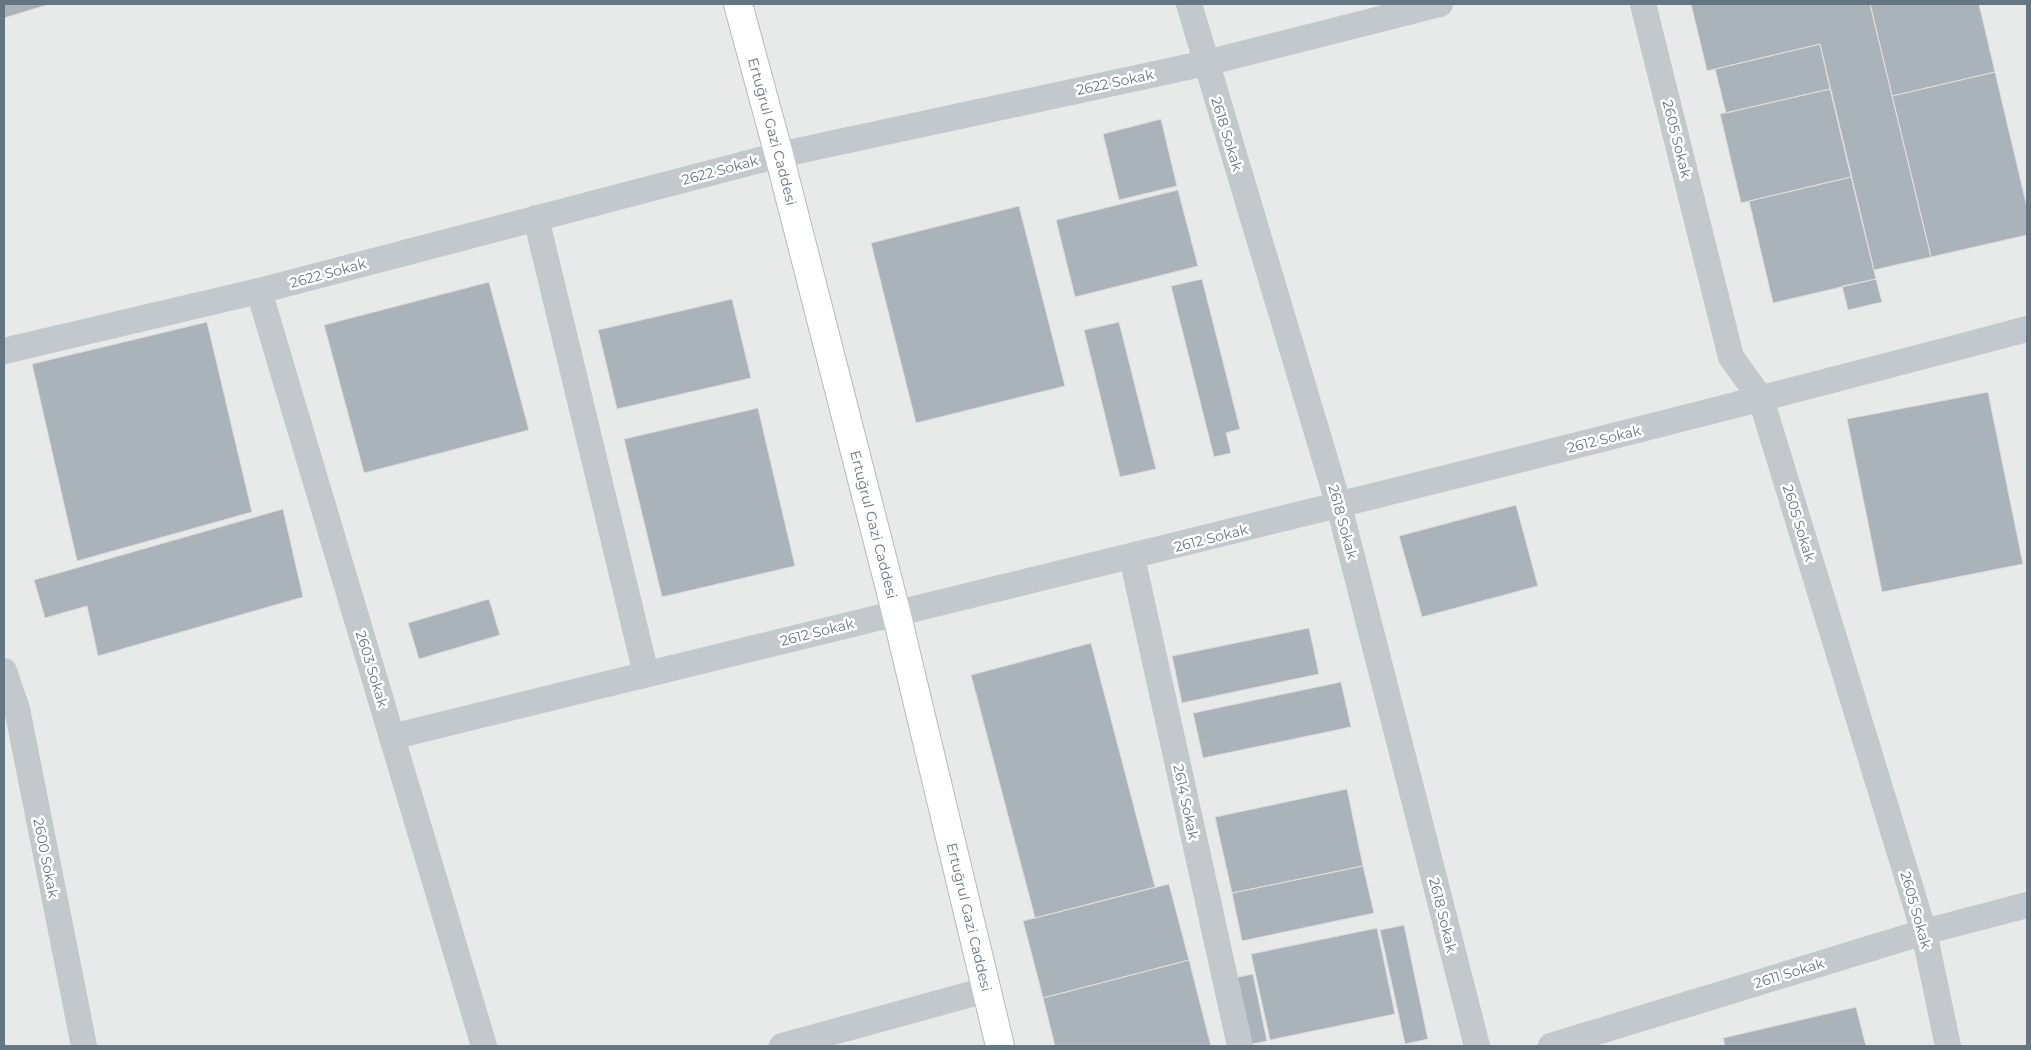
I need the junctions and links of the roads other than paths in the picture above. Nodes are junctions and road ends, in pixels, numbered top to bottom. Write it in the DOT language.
graph roads {
  1 [pos="738,4"];
  2 [pos="1189,4"];
  3 [pos="1440,4"];
  4 [pos="1643,4"];
  5 [pos="1206,63"];
  6 [pos="779,154"];
  7 [pos="536,218"];
  8 [pos="259,291"];
  9 [pos="2027,329"];
  10 [pos="4,351"];
  11 [pos="1761,399"];
  12 [pos="1339,506"];
  13 [pos="1132,557"];
  14 [pos="896,612"];
  15 [pos="4,671"];
  16 [pos="646,674"];
  17 [pos="392,737"];
  18 [pos="2027,905"];
  19 [pos="1924,932"];
  20 [pos="986,990"];
  21 [pos="84,1046"];
  22 [pos="484,1046"];
  23 [pos="782,1046"];
  24 [pos="1000,1046"];
  25 [pos="1240,1046"];
  26 [pos="1477,1046"];
  27 [pos="1552,1046"];
  28 [pos="1948,1046"];
  1 -- 6 [label="main road, Ertuğrul Gazi Caddesi"];
  2 -- 5 [label="street, 2618 Sokak"];
  3 -- 5 [label="street, 2622 Sokak"];
  4 -- 11 [label="street, 2605 Sokak"];
  5 -- 6 [label="street, 2622 Sokak"];
  5 -- 12 [label="street, 2618 Sokak"];
  6 -- 7 [label="street, 2622 Sokak"];
  6 -- 14 [label="main road, Ertuğrul Gazi Caddesi"];
  7 -- 8 [label="street, 2622 Sokak"];
  7 -- 16 [label="street"];
  8 -- 10 [label="street, 2622 Sokak"];
  8 -- 17 [label="street, 2603 Sokak"];
  9 -- 11 [label="street, 2612 Sokak"];
  11 -- 12 [label="street, 2612 Sokak"];
  11 -- 19 [label="street, 2605 Sokak"];
  12 -- 13 [label="street, 2612 Sokak"];
  12 -- 26 [label="street, 2618 Sokak"];
  13 -- 14 [label="street, 2612 Sokak"];
  13 -- 25 [label="street, 2614 Sokak"];
  14 -- 16 [label="street, 2612 Sokak"];
  14 -- 20 [label="main road, Ertuğrul Gazi Caddesi"];
  15 -- 21 [label="street, 2600 Sokak"];
  16 -- 17 [label="street, 2612 Sokak"];
  17 -- 22 [label="street, 2603 Sokak"];
  18 -- 19 [label="street, 2611 Sokak"];
  19 -- 27 [label="street, 2611 Sokak"];
  19 -- 28 [label="street, 2605 Sokak"];
  20 -- 23 [label="street"];
  20 -- 24 [label="main road, Ertuğrul Gazi Caddesi"];
}
